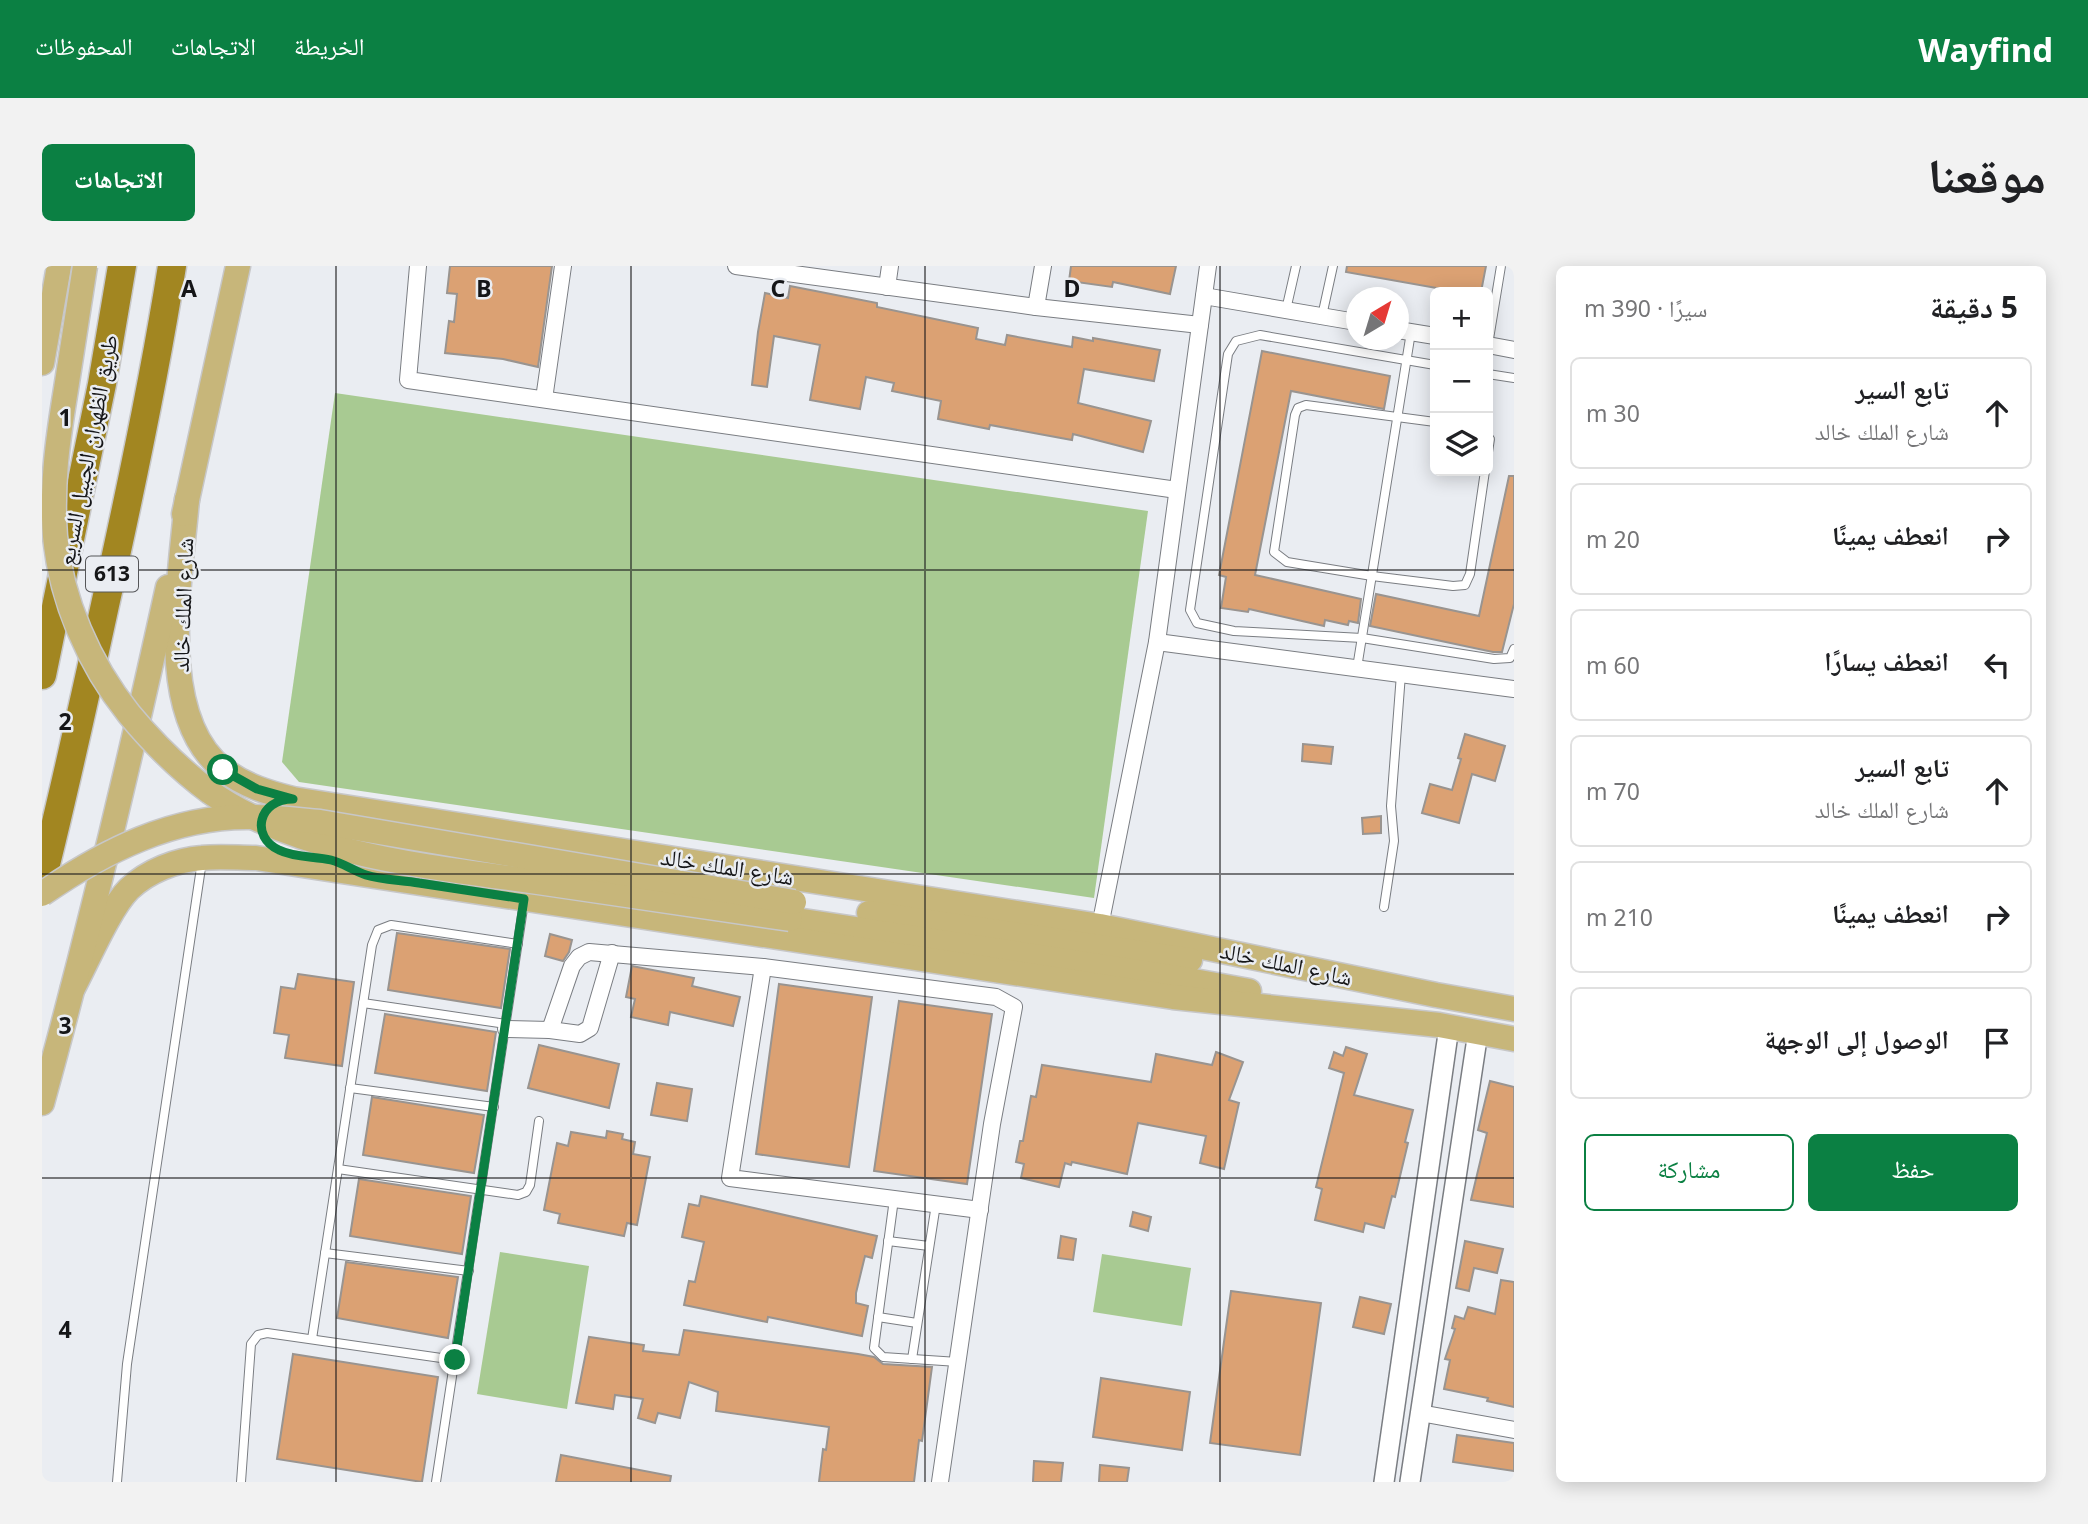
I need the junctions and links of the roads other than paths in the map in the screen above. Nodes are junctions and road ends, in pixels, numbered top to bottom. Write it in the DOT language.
graph roads {
  1 [pos="59,266"];
  2 [pos="85,266"];
  3 [pos="122,266"];
  4 [pos="172,266"];
  5 [pos="239,266"];
  6 [pos="418,266"];
  7 [pos="563,266"];
  8 [pos="736,266"];
  9 [pos="890,266"];
  10 [pos="1043,266"];
  11 [pos="1208,266"];
  12 [pos="1296,266"];
  13 [pos="1333,266"];
  14 [pos="1501,266"];
  15 [pos="887,287"];
  16 [pos="1204,296"];
  17 [pos="1036,307"];
  18 [pos="1286,310"];
  19 [pos="1493,315"];
  20 [pos="1322,316"];
  21 [pos="1346,320"];
  22 [pos="1200,325"];
  23 [pos="1409,332"];
  24 [pos="1430,335"];
  25 [pos="1493,346"];
  26 [pos="1406,350"];
  27 [pos="1514,350"];
  28 [pos="1406,361"];
  29 [pos="42,363"];
  30 [pos="1430,364"];
  31 [pos="1493,375"];
  32 [pos="1514,378"];
  33 [pos="544,399"];
  34 [pos="1397,417"];
  35 [pos="1430,421"];
  36 [pos="1484,476"];
  37 [pos="1177,490"];
  38 [pos="187,499"];
  39 [pos="1372,576"];
  40 [pos="1362,638"];
  41 [pos="1157,642"];
  42 [pos="1514,649"];
  43 [pos="1357,668"];
  44 [pos="1401,674"];
  45 [pos="42,675"];
  46 [pos="1514,689"];
  47 [pos="293,799"];
  48 [pos="203,858"];
  49 [pos="367,875"];
  50 [pos="42,880"];
  51 [pos="42,894"];
  52 [pos="524,899"];
  53 [pos="1384,907"];
  54 [pos="792,911"];
  55 [pos="1100,926"];
  56 [pos="518,944"];
  57 [pos="612,953"];
  58 [pos="763,967"];
  59 [pos="73,988"];
  60 [pos="1436,995"];
  61 [pos="363,1003"];
  62 [pos="1514,1007"];
  63 [pos="506,1026"];
  64 [pos="1444,1026"];
  65 [pos="550,1030"];
  66 [pos="1478,1032"];
  67 [pos="1514,1039"];
  68 [pos="350,1088"];
  69 [pos="42,1103"];
  70 [pos="494,1107"];
  71 [pos="539,1121"];
  72 [pos="338,1169"];
  73 [pos="481,1189"];
  74 [pos="894,1199"];
  75 [pos="936,1204"];
  76 [pos="980,1210"];
  77 [pos="888,1241"];
  78 [pos="929,1246"];
  79 [pos="325,1253"];
  80 [pos="468,1271"];
  81 [pos="878,1317"];
  82 [pos="917,1323"];
  83 [pos="312,1339"];
  84 [pos="912,1359"];
  85 [pos="455,1360"];
  86 [pos="958,1362"];
  87 [pos="1420,1413"];
  88 [pos="1514,1430"];
  89 [pos="117,1482"];
  90 [pos="241,1482"];
  91 [pos="436,1482"];
  92 [pos="940,1482"];
  93 [pos="1384,1482"];
  94 [pos="1410,1482"];
  1 -- 29 [label="main road"];
  2 -- 54 [label="main road, bridge"];
  3 -- 45 [label="highway, طريق الظهران الجبيل السريع / 613"];
  4 -- 50 [label="highway, طريق الظهران الجبيل السريع / 613"];
  5 -- 38 [label="main road"];
  6 -- 33 [label="street"];
  7 -- 33 [label="street"];
  8 -- 15 [label="street"];
  9 -- 15 [label="street"];
  10 -- 17 [label="street"];
  11 -- 16 [label="street"];
  12 -- 18 [label="lane"];
  13 -- 20 [label="lane"];
  14 -- 19 [label="lane"];
  15 -- 17 [label="street"];
  16 -- 18 [label="street"];
  16 -- 22 [label="street"];
  17 -- 22 [label="street"];
  18 -- 20 [label="street"];
  20 -- 21 [label="street"];
  22 -- 37 [label="street"];
  23 -- 24 [label="street"];
  25 -- 27 [label="street"];
  26 -- 28 [label="lane"];
  28 -- 30 [label="lane"];
  28 -- 34 [label="lane"];
  28 -- 40 [label="lane"];
  31 -- 32 [label="lane"];
  33 -- 37 [label="street"];
  34 -- 35 [label="lane"];
  34 -- 39 [label="lane"];
  34 -- 39 [label="lane"];
  36 -- 39 [label="lane"];
  37 -- 41 [label="street"];
  38 -- 47 [label="main road, شارع الملك خالد"];
  38 -- 59 [label="main road"];
  39 -- 40 [label="lane"];
  40 -- 42 [label="lane"];
  40 -- 43 [label="lane"];
  41 -- 43 [label="street"];
  41 -- 55 [label="street"];
  43 -- 44 [label="street"];
  44 -- 46 [label="street"];
  44 -- 53 [label="lane"];
  47 -- 49 [label="main road"];
  47 -- 55 [label="main road, شارع الملك خالد"];
  48 -- 49 [label="main road, شارع الملك خالد"];
  48 -- 59 [label="main road, شارع الملك خالد"];
  48 -- 89 [label="lane"];
  49 -- 52 [label="main road, شارع الملك خالد"];
  51 -- 54 [label="main road, bridge"];
  52 -- 56 [label="lane"];
  52 -- 64 [label="main road, شارع الملك خالد"];
  54 -- 60 [label="main road"];
  54 -- 64 [label="main road"];
  55 -- 60 [label="main road, شارع الملك خالد"];
  56 -- 61 [label="lane"];
  56 -- 63 [label="lane"];
  57 -- 58 [label="street"];
  57 -- 65 [label="street"];
  57 -- 65 [label="street"];
  58 -- 74 [label="street"];
  58 -- 76 [label="street"];
  59 -- 69 [label="main road"];
  60 -- 62 [label="main road, شارع الملك خالد"];
  61 -- 63 [label="lane"];
  61 -- 68 [label="lane"];
  63 -- 65 [label="street"];
  63 -- 70 [label="lane"];
  64 -- 66 [label="main road, شارع الملك خالد"];
  64 -- 93 [label="street"];
  66 -- 67 [label="main road, شارع الملك خالد"];
  66 -- 87 [label="street"];
  68 -- 70 [label="lane"];
  68 -- 72 [label="lane"];
  70 -- 73 [label="lane"];
  71 -- 73 [label="lane"];
  72 -- 73 [label="lane"];
  72 -- 79 [label="lane"];
  73 -- 80 [label="lane"];
  74 -- 75 [label="street"];
  74 -- 77 [label="lane"];
  75 -- 76 [label="street"];
  75 -- 78 [label="lane"];
  76 -- 86 [label="street"];
  77 -- 78 [label="lane"];
  77 -- 81 [label="lane"];
  78 -- 82 [label="lane"];
  79 -- 80 [label="lane"];
  79 -- 83 [label="lane"];
  80 -- 85 [label="lane"];
  81 -- 82 [label="lane"];
  81 -- 84 [label="lane"];
  82 -- 84 [label="lane"];
  83 -- 85 [label="lane"];
  83 -- 90 [label="lane"];
  84 -- 86 [label="lane"];
  85 -- 91 [label="lane"];
  86 -- 92 [label="street"];
  87 -- 88 [label="street"];
  87 -- 94 [label="street"];
}
